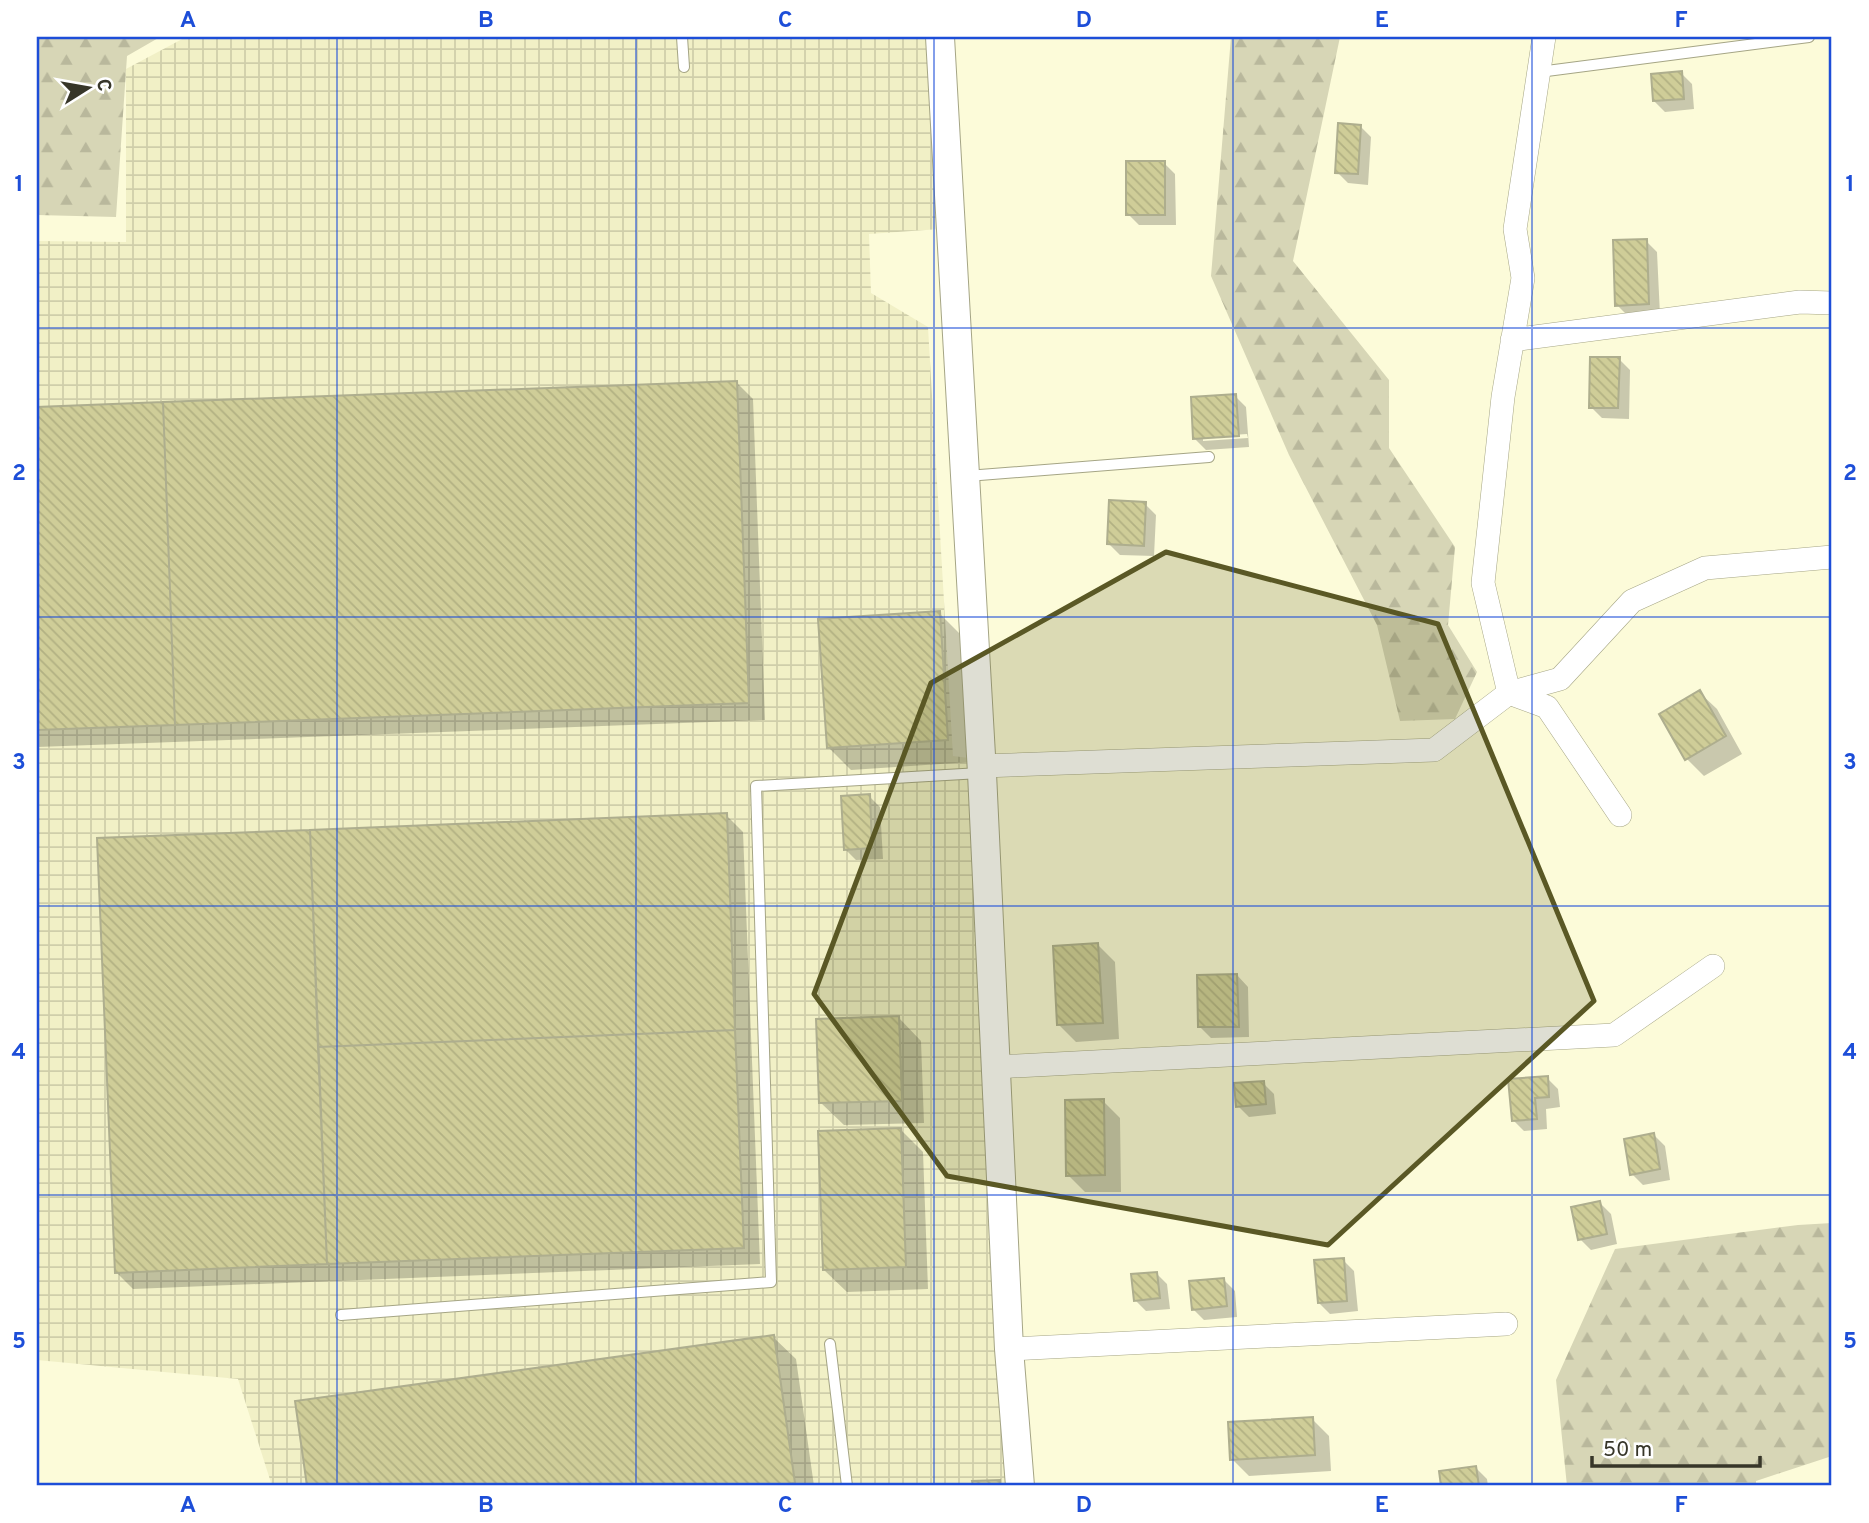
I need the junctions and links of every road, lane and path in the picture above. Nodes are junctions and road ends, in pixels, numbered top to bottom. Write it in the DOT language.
graph roads {
  1 [pos="682,37"];
  2 [pos="940,37"];
  3 [pos="1544,37"];
  4 [pos="1809,37"];
  5 [pos="684,67"];
  6 [pos="1539,72"];
  7 [pos="1832,303"];
  8 [pos="1512,340"];
  9 [pos="1209,457"];
  10 [pos="965,476"];
  11 [pos="1832,557"];
  12 [pos="1509,693"];
  13 [pos="982,770"];
  14 [pos="1620,814"];
  15 [pos="1713,966"];
  16 [pos="995,1067"];
  17 [pos="341,1315"];
  18 [pos="1506,1324"];
  19 [pos="830,1344"];
  20 [pos="1009,1349"];
  21 [pos="847,1486"];
  22 [pos="1020,1486"];
  1 -- 5 [label="lane"];
  2 -- 10 [label="street"];
  3 -- 6 [label="street"];
  4 -- 6 [label="lane"];
  6 -- 8 [label="street"];
  7 -- 8 [label="street"];
  8 -- 12 [label="street"];
  9 -- 10 [label="lane"];
  10 -- 13 [label="street"];
  11 -- 12 [label="street"];
  12 -- 13 [label="street"];
  12 -- 14 [label="street"];
  13 -- 16 [label="street"];
  13 -- 17 [label="lane"];
  15 -- 16 [label="street"];
  16 -- 20 [label="street"];
  18 -- 20 [label="street"];
  19 -- 21 [label="lane"];
  20 -- 22 [label="street"];
}
